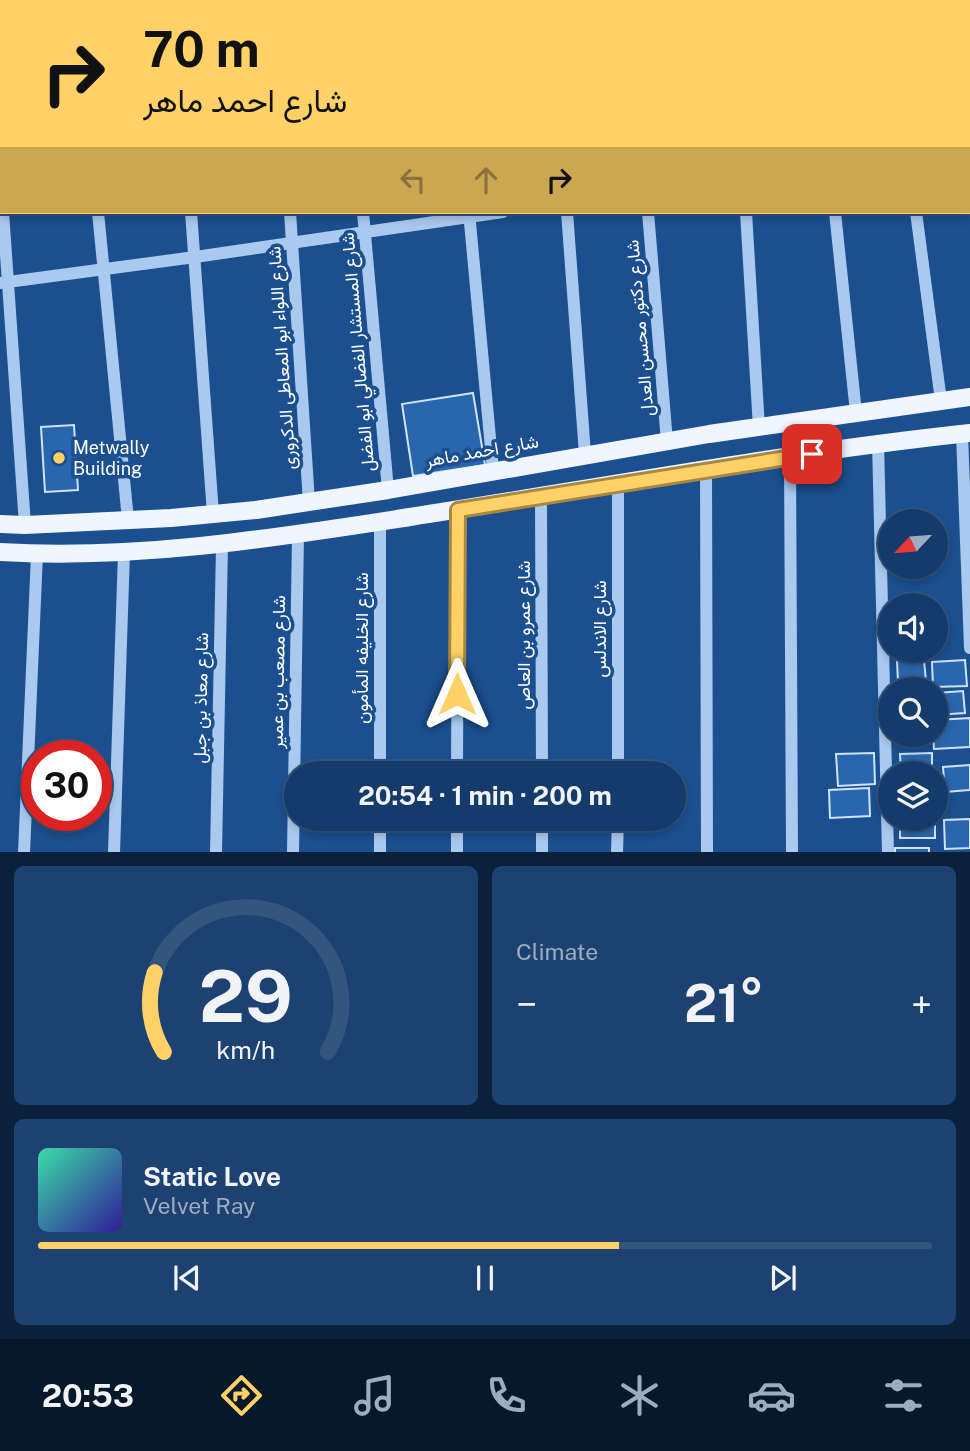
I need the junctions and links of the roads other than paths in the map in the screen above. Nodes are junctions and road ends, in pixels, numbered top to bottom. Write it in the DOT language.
graph roads {
  1 [pos="3,214"];
  2 [pos="98,214"];
  3 [pos="191,214"];
  4 [pos="290,214"];
  5 [pos="363,214"];
  6 [pos="566,214"];
  7 [pos="648,214"];
  8 [pos="746,214"];
  9 [pos="835,214"];
  10 [pos="916,214"];
  11 [pos="470,215"];
  12 [pos="365,232"];
  13 [pos="292,243"];
  14 [pos="195,257"];
  15 [pos="102,268"];
  16 [pos="5,283"];
  17 [pos="970,397"];
  18 [pos="941,401"];
  19 [pos="856,413"];
  20 [pos="759,428"];
  21 [pos="966,434"];
  22 [pos="667,442"];
  23 [pos="878,442"];
  24 [pos="585,454"];
  25 [pos="790,457"];
  26 [pos="492,470"];
  27 [pos="706,471"];
  28 [pos="618,485"];
  29 [pos="388,490"];
  30 [pos="541,497"];
  31 [pos="309,502"];
  32 [pos="256,510"];
  33 [pos="458,510"];
  34 [pos="213,514"];
  35 [pos="128,520"];
  36 [pos="380,522"];
  37 [pos="0,524"];
  38 [pos="25,525"];
  39 [pos="298,535"];
  40 [pos="259,540"];
  41 [pos="222,545"];
  42 [pos="0,552"];
  43 [pos="124,552"];
  44 [pos="37,554"];
  45 [pos="970,648"];
  46 [pos="380,761"];
  47 [pos="457,761"];
  48 [pos="542,761"];
  49 [pos="618,761"];
  50 [pos="380,831"];
  51 [pos="457,831"];
  52 [pos="542,831"];
  53 [pos="618,831"];
  54 [pos="24,852"];
  55 [pos="114,852"];
  56 [pos="216,852"];
  57 [pos="293,852"];
  58 [pos="380,852"];
  59 [pos="457,852"];
  60 [pos="542,852"];
  61 [pos="617,852"];
  62 [pos="707,852"];
  63 [pos="792,852"];
  64 [pos="888,852"];
  1 -- 16 [label="street"];
  2 -- 15 [label="street"];
  3 -- 14 [label="street"];
  4 -- 13 [label="street, شارع اللواء ابو المعاطى الدكرورى"];
  5 -- 12 [label="street, شارع المستشار الفضالي ابو الفضل"];
  6 -- 24 [label="street"];
  7 -- 22 [label="street, شارع دكتور محسن العدل"];
  8 -- 20 [label="street"];
  9 -- 19 [label="street"];
  10 -- 18 [label="street"];
  11 -- 12 [label="street"];
  11 -- 26 [label="street"];
  12 -- 13 [label="street"];
  12 -- 29 [label="street, شارع المستشار الفضالي ابو الفضل"];
  13 -- 14 [label="street"];
  13 -- 31 [label="street, شارع اللواء ابو المعاطى الدكرورى"];
  14 -- 15 [label="street"];
  14 -- 34 [label="street"];
  15 -- 16 [label="street"];
  15 -- 35 [label="street"];
  16 -- 38 [label="street"];
  17 -- 18 [label="main road, شارع احمد ماهر"];
  18 -- 19 [label="main road, شارع احمد ماهر"];
  19 -- 20 [label="main road, شارع احمد ماهر"];
  20 -- 22 [label="main road, شارع احمد ماهر"];
  21 -- 23 [label="main road"];
  21 -- 45 [label="street"];
  22 -- 24 [label="main road, شارع احمد ماهر"];
  23 -- 25 [label="main road"];
  23 -- 64 [label="street"];
  24 -- 26 [label="main road, شارع احمد ماهر"];
  25 -- 27 [label="main road"];
  25 -- 63 [label="street"];
  26 -- 29 [label="main road, شارع احمد ماهر"];
  27 -- 28 [label="main road"];
  27 -- 62 [label="street"];
  28 -- 30 [label="main road"];
  28 -- 49 [label="street, شارع الاندلس"];
  29 -- 31 [label="main road, شارع احمد ماهر"];
  30 -- 33 [label="main road"];
  30 -- 48 [label="street, شارع عمرو بن العاص"];
  31 -- 32 [label="main road, شارع احمد ماهر"];
  32 -- 34 [label="main road, شارع احمد ماهر"];
  32 -- 40 [label="main road"];
  33 -- 36 [label="main road"];
  33 -- 47 [label="street"];
  34 -- 35 [label="main road, شارع احمد ماهر"];
  35 -- 38 [label="main road, شارع احمد ماهر"];
  36 -- 39 [label="main road"];
  36 -- 46 [label="street, شارع الخليفه المأمون"];
  37 -- 38 [label="main road, شارع احمد ماهر"];
  39 -- 40 [label="main road"];
  39 -- 57 [label="street, شارع مصعب بن عمير"];
  40 -- 41 [label="main road"];
  41 -- 43 [label="main road"];
  41 -- 56 [label="street, شارع معاذ بن جبل"];
  42 -- 44 [label="main road"];
  43 -- 44 [label="main road"];
  43 -- 55 [label="street"];
  44 -- 54 [label="street"];
  50 -- 58 [label="street"];
  51 -- 59 [label="street"];
  52 -- 60 [label="street"];
  53 -- 61 [label="street"];
}
